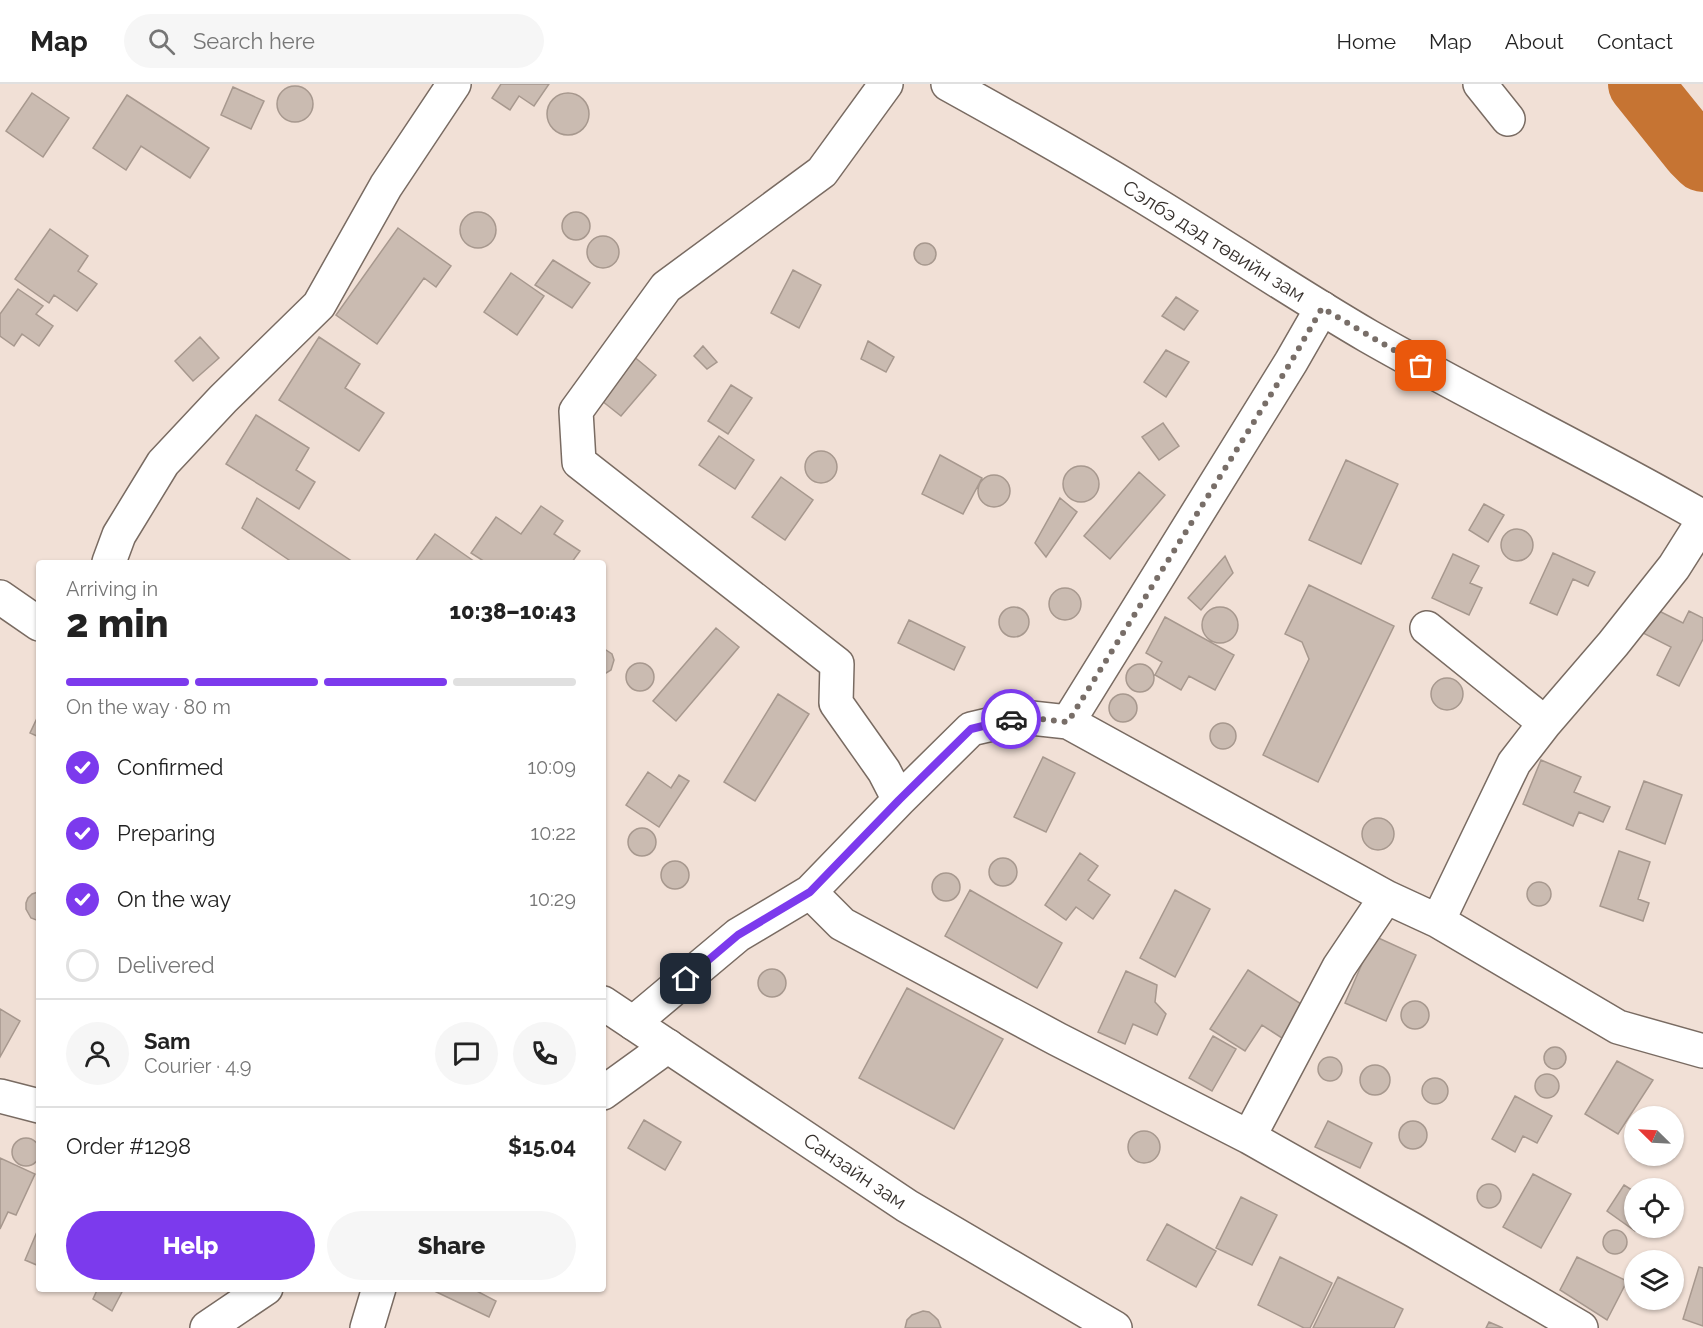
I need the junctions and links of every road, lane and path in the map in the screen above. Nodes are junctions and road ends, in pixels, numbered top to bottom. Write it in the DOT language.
graph roads {
  1 [pos="454,84"];
  2 [pos="886,84"];
  3 [pos="948,84"];
  4 [pos="1480,84"];
  5 [pos="1508,119"];
  6 [pos="1322,308"];
  7 [pos="1703,519"];
  8 [pos="110,560"];
  9 [pos="0,597"];
  10 [pos="36,622"];
  11 [pos="1427,628"];
  12 [pos="1068,722"];
  13 [pos="1545,723"];
  14 [pos="899,800"];
  15 [pos="810,892"];
  16 [pos="1386,897"];
  17 [pos="1438,921"];
  18 [pos="606,1005"];
  19 [pos="633,1023"];
  20 [pos="668,1046"];
  21 [pos="1703,1051"];
  22 [pos="606,1091"];
  23 [pos="0,1096"];
  24 [pos="36,1105"];
  25 [pos="1248,1137"];
  26 [pos="260,1292"];
  27 [pos="378,1292"];
  28 [pos="207,1328"];
  29 [pos="367,1328"];
  30 [pos="1115,1328"];
  31 [pos="1581,1328"];
  1 -- 8 [label="street"];
  2 -- 14 [label="street"];
  3 -- 6 [label="street, Сэлбэ дэд төвийн зам"];
  4 -- 5 [label="street"];
  6 -- 7 [label="street, Сэлбэ дэд төвийн зам"];
  6 -- 12 [label="street"];
  7 -- 13 [label="street"];
  9 -- 10 [label="street"];
  11 -- 13 [label="street"];
  12 -- 14 [label="street"];
  12 -- 16 [label="street"];
  13 -- 17 [label="street"];
  14 -- 15 [label="street"];
  15 -- 19 [label="street"];
  15 -- 25 [label="street"];
  16 -- 17 [label="street"];
  16 -- 25 [label="street"];
  17 -- 21 [label="street"];
  18 -- 19 [label="street, Санзайн зам"];
  19 -- 20 [label="street, Санзайн зам"];
  20 -- 22 [label="street"];
  20 -- 30 [label="street, Санзайн зам"];
  23 -- 24 [label="street"];
  25 -- 31 [label="street"];
  26 -- 28 [label="street"];
  27 -- 29 [label="street"];
}
